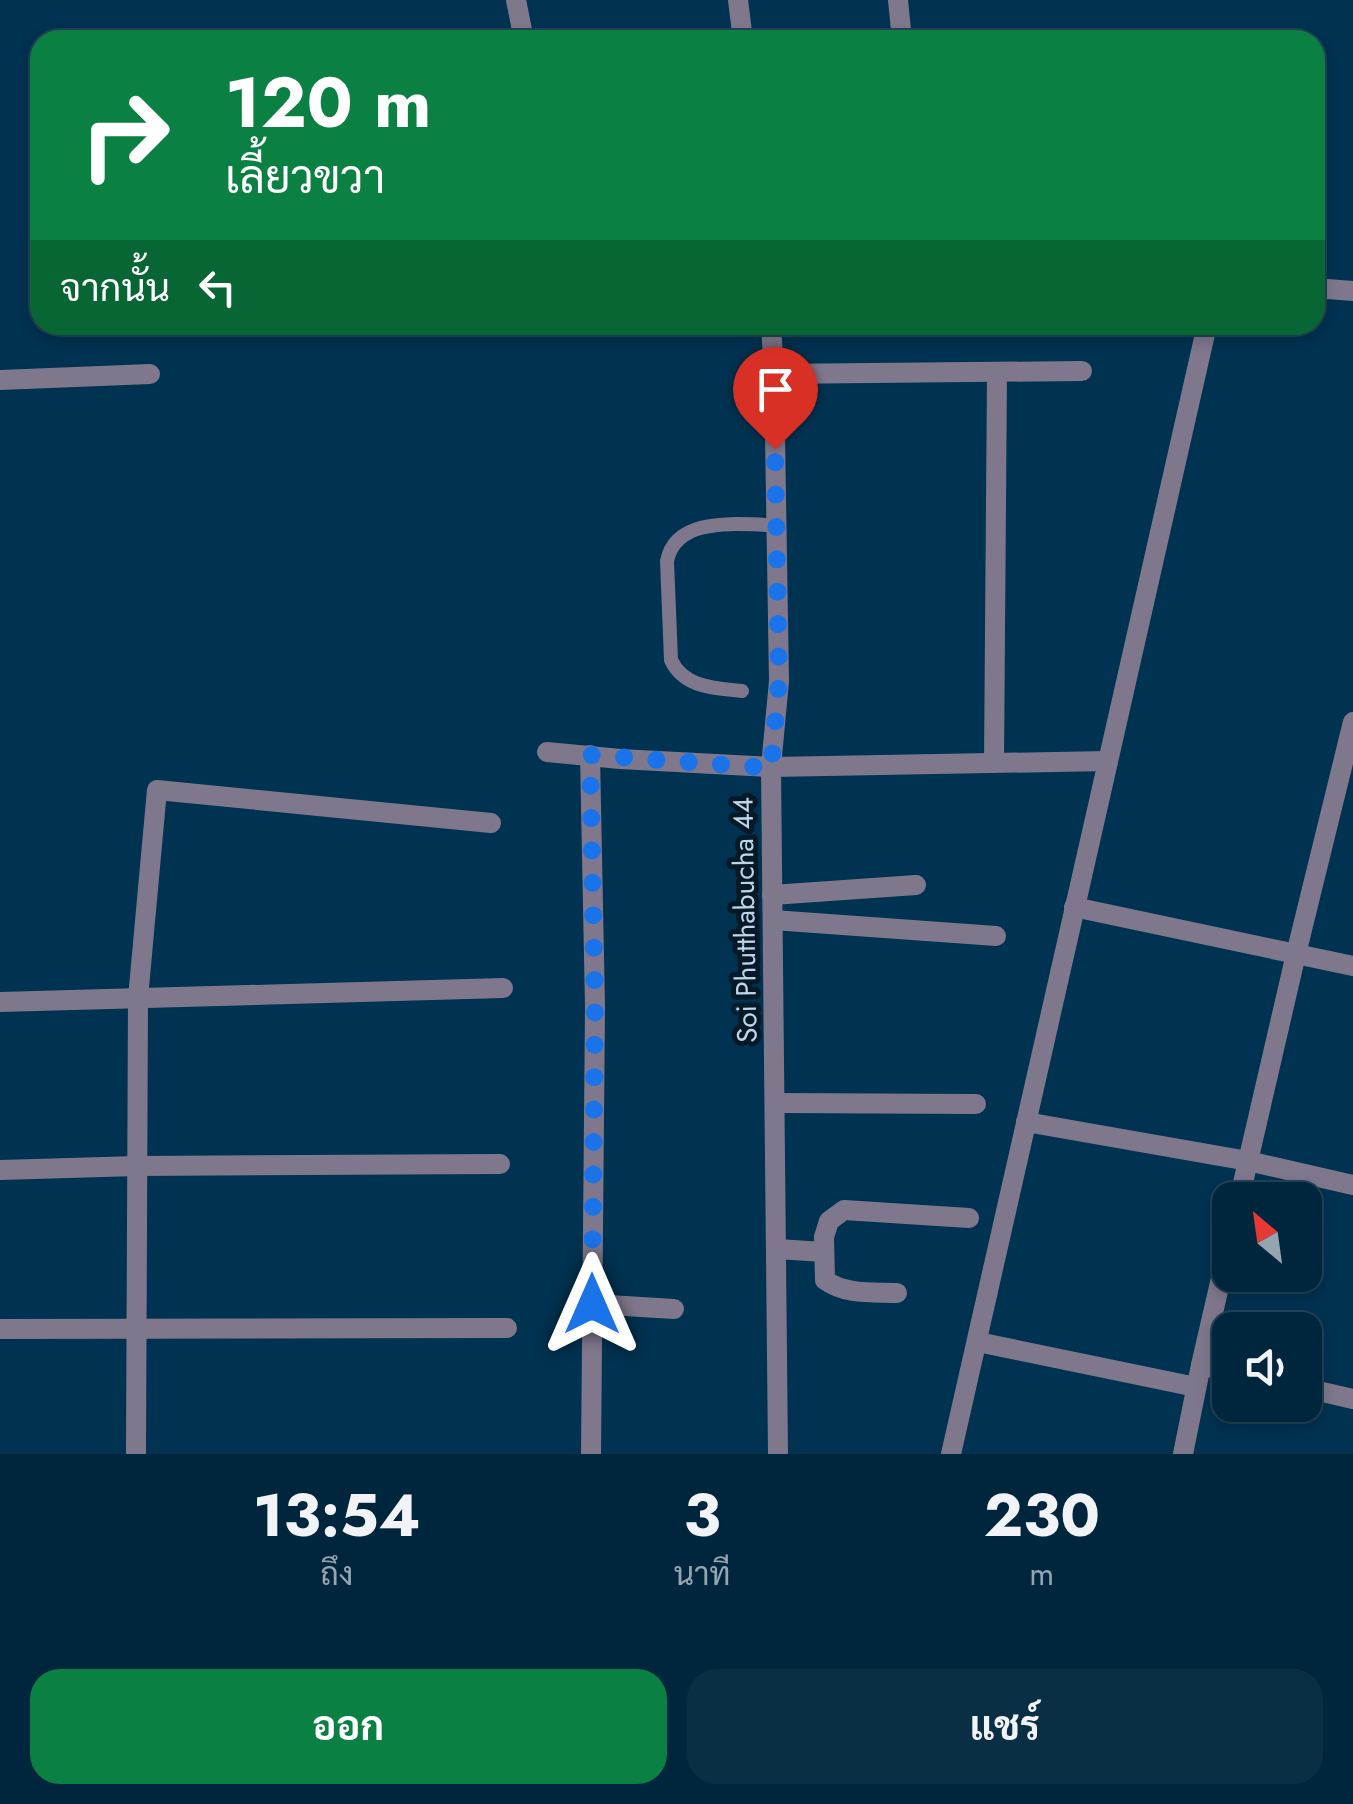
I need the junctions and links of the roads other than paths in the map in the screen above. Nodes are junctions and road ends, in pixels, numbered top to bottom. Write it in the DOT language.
graph roads {
  1 [pos="516,0"];
  2 [pos="738,0"];
  3 [pos="898,0"];
  4 [pos="522,30"];
  5 [pos="742,30"];
  6 [pos="901,30"];
  7 [pos="1325,289"];
  8 [pos="1353,291"];
  9 [pos="772,335"];
  10 [pos="1204,335"];
  11 [pos="1082,371"];
  12 [pos="997,372"];
  13 [pos="150,374"];
  14 [pos="774,374"];
  15 [pos="0,380"];
  16 [pos="776,524"];
  17 [pos="742,692"];
  18 [pos="1353,722"];
  19 [pos="546,752"];
  20 [pos="590,755"];
  21 [pos="1108,760"];
  22 [pos="994,763"];
  23 [pos="771,768"];
  24 [pos="490,823"];
  25 [pos="916,885"];
  26 [pos="772,896"];
  27 [pos="1074,908"];
  28 [pos="773,920"];
  29 [pos="996,936"];
  30 [pos="1296,954"];
  31 [pos="1353,966"];
  32 [pos="503,988"];
  33 [pos="138,998"];
  34 [pos="0,1002"];
  35 [pos="775,1103"];
  36 [pos="976,1104"];
  37 [pos="1026,1122"];
  38 [pos="1248,1161"];
  39 [pos="500,1164"];
  40 [pos="136,1166"];
  41 [pos="0,1170"];
  42 [pos="1243,1182"];
  43 [pos="1353,1185"];
  44 [pos="970,1218"];
  45 [pos="777,1249"];
  46 [pos="824,1252"];
  47 [pos="898,1292"];
  48 [pos="1218,1292"];
  49 [pos="592,1304"];
  50 [pos="674,1310"];
  51 [pos="507,1328"];
  52 [pos="0,1329"];
  53 [pos="136,1329"];
  54 [pos="978,1342"];
  55 [pos="1201,1365"];
  56 [pos="1212,1368"];
  57 [pos="1196,1387"];
  58 [pos="1322,1392"];
  59 [pos="1353,1399"];
  60 [pos="136,1454"];
  61 [pos="591,1454"];
  62 [pos="778,1454"];
  63 [pos="951,1454"];
  64 [pos="1184,1454"];
  1 -- 4 [label="street"];
  2 -- 5 [label="street"];
  3 -- 6 [label="street"];
  7 -- 8 [label="street"];
  9 -- 14 [label="street, Soi Phutthabucha 44"];
  10 -- 21 [label="street"];
  11 -- 12 [label="street"];
  12 -- 14 [label="street"];
  12 -- 22 [label="street"];
  13 -- 15 [label="street"];
  14 -- 16 [label="street, Soi Phutthabucha 44"];
  16 -- 17 [label="lane"];
  16 -- 23 [label="street, Soi Phutthabucha 44"];
  18 -- 30 [label="street"];
  19 -- 20 [label="street"];
  20 -- 23 [label="street"];
  20 -- 49 [label="street"];
  21 -- 22 [label="street"];
  21 -- 27 [label="street"];
  22 -- 23 [label="street"];
  23 -- 26 [label="street, Soi Phutthabucha 44"];
  24 -- 33 [label="street"];
  25 -- 26 [label="street"];
  26 -- 28 [label="street, Soi Phutthabucha 44"];
  27 -- 30 [label="street"];
  27 -- 37 [label="street"];
  28 -- 29 [label="street"];
  28 -- 35 [label="street, Soi Phutthabucha 44"];
  30 -- 31 [label="street"];
  30 -- 38 [label="street"];
  32 -- 33 [label="street"];
  33 -- 34 [label="street"];
  33 -- 40 [label="street"];
  35 -- 36 [label="street"];
  35 -- 45 [label="street, Soi Phutthabucha 44"];
  37 -- 38 [label="street"];
  37 -- 54 [label="street"];
  38 -- 42 [label="street"];
  38 -- 43 [label="street"];
  39 -- 40 [label="street"];
  40 -- 41 [label="street"];
  40 -- 53 [label="street"];
  44 -- 46 [label="street"];
  45 -- 46 [label="street"];
  45 -- 62 [label="street, Soi Phutthabucha 44"];
  46 -- 47 [label="street"];
  48 -- 55 [label="street"];
  49 -- 50 [label="street"];
  49 -- 61 [label="street"];
  51 -- 53 [label="street"];
  52 -- 53 [label="street"];
  53 -- 60 [label="street"];
  54 -- 57 [label="street"];
  54 -- 63 [label="street"];
  55 -- 56 [label="street"];
  55 -- 57 [label="street"];
  57 -- 64 [label="street"];
  58 -- 59 [label="street"];
}
